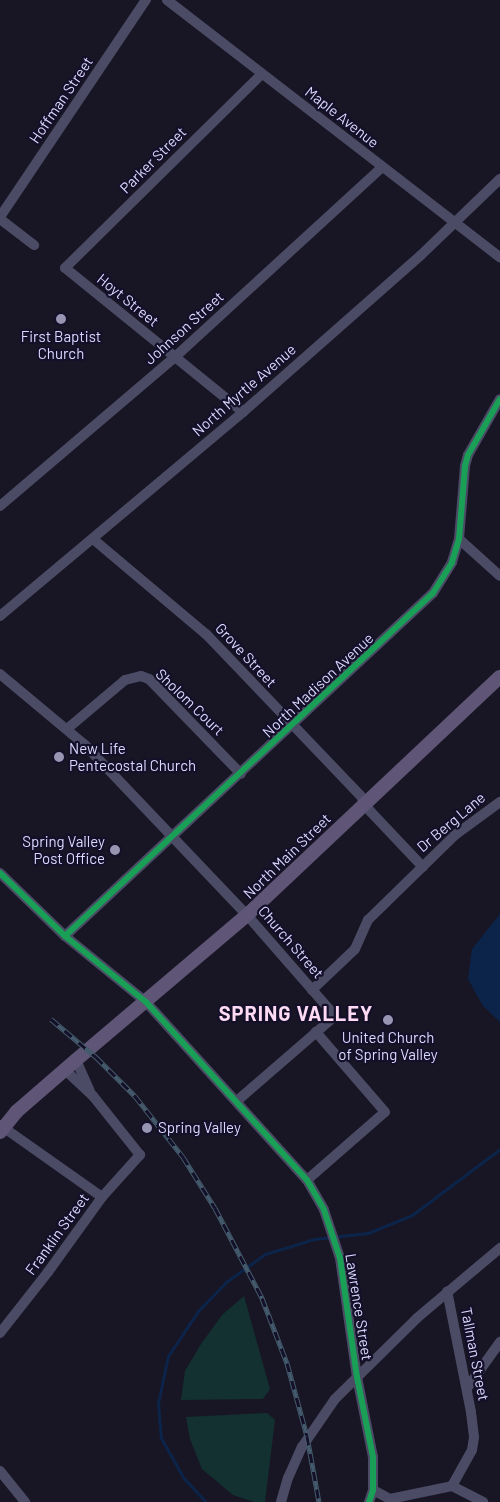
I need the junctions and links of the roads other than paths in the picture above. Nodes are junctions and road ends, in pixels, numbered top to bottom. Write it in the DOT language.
graph roads {
  1 [pos="146,0"];
  2 [pos="167,0"];
  3 [pos="262,74"];
  4 [pos="382,167"];
  5 [pos="500,179"];
  6 [pos="0,218"];
  7 [pos="453,222"];
  8 [pos="34,245"];
  9 [pos="500,257"];
  10 [pos="65,268"];
  11 [pos="175,358"];
  12 [pos="500,399"];
  13 [pos="243,412"];
  14 [pos="0,506"];
  15 [pos="93,539"];
  16 [pos="459,539"];
  17 [pos="500,576"];
  18 [pos="0,616"];
  19 [pos="0,674"];
  20 [pos="500,677"];
  21 [pos="292,726"];
  22 [pos="67,729"];
  23 [pos="241,774"];
  24 [pos="500,802"];
  25 [pos="365,804"];
  26 [pos="172,837"];
  27 [pos="423,867"];
  28 [pos="0,873"];
  29 [pos="247,915"];
  30 [pos="65,936"];
  31 [pos="312,990"];
  32 [pos="146,1002"];
  33 [pos="316,1032"];
  34 [pos="76,1060"];
  35 [pos="65,1070"];
  36 [pos="93,1096"];
  37 [pos="237,1101"];
  38 [pos="1,1128"];
  39 [pos="307,1180"];
  40 [pos="102,1197"];
  41 [pos="500,1248"];
  42 [pos="447,1291"];
  43 [pos="0,1333"];
  44 [pos="500,1342"];
  45 [pos="357,1377"];
  46 [pos="467,1388"];
  47 [pos="0,1471"];
  48 [pos="452,1486"];
  49 [pos="373,1490"];
  50 [pos="390,1500"];
  51 [pos="25,1502"];
  52 [pos="281,1502"];
  53 [pos="369,1502"];
  54 [pos="483,1502"];
  1 -- 6 [label="street, Hoffman Street"];
  2 -- 3 [label="street, Maple Avenue"];
  3 -- 4 [label="street, Maple Avenue"];
  3 -- 10 [label="street, Parker Street"];
  4 -- 7 [label="street, Maple Avenue"];
  4 -- 11 [label="street, Johnson Street"];
  5 -- 7 [label="street, North Myrtle Avenue"];
  6 -- 8 [label="street"];
  7 -- 9 [label="street, Maple Avenue"];
  7 -- 13 [label="street, North Myrtle Avenue"];
  10 -- 11 [label="street, Hoyt Street"];
  11 -- 13 [label="street, Hoyt Street"];
  11 -- 14 [label="street, Johnson Street"];
  12 -- 16 [label="street, North Madison Avenue"];
  13 -- 15 [label="street, North Myrtle Avenue"];
  15 -- 18 [label="street, North Myrtle Avenue"];
  15 -- 21 [label="street, Grove Street"];
  16 -- 17 [label="street"];
  16 -- 21 [label="street, North Madison Avenue"];
  19 -- 22 [label="street, Church Street"];
  20 -- 25 [label="main road, North Main Street"];
  21 -- 23 [label="street, North Madison Avenue"];
  21 -- 25 [label="street, Grove Street"];
  22 -- 23 [label="street, Sholom Court"];
  22 -- 26 [label="street, Church Street"];
  23 -- 26 [label="street, North Madison Avenue"];
  24 -- 27 [label="street, Dr Berg Lane"];
  25 -- 27 [label="street, Dr Berg Lane"];
  25 -- 29 [label="main road, North Main Street"];
  26 -- 29 [label="street, Church Street"];
  26 -- 30 [label="street, North Madison Avenue"];
  27 -- 31 [label="street, Dr Berg Lane"];
  28 -- 30 [label="street, Lawrence Street"];
  29 -- 31 [label="street, Church Street"];
  29 -- 32 [label="main road, North Main Street"];
  30 -- 32 [label="street, Lawrence Street"];
  31 -- 33 [label="street, Church Street"];
  32 -- 34 [label="main road, North Main Street"];
  32 -- 37 [label="street, Lawrence Street"];
  33 -- 37 [label="street"];
  33 -- 39 [label="street"];
  34 -- 35 [label="main road, North Main Street"];
  34 -- 36 [label="street"];
  35 -- 36 [label="street"];
  35 -- 38 [label="main road, North Main Street"];
  36 -- 40 [label="street, Franklin Street"];
  37 -- 39 [label="street, Lawrence Street"];
  38 -- 40 [label="street"];
  39 -- 45 [label="street, Lawrence Street"];
  40 -- 43 [label="street, Franklin Street"];
  41 -- 42 [label="street"];
  42 -- 45 [label="street"];
  42 -- 46 [label="street, Tallman Street"];
  44 -- 46 [label="street"];
  45 -- 49 [label="street, Lawrence Street"];
  45 -- 52 [label="street"];
  46 -- 48 [label="street, Tallman Street"];
  47 -- 51 [label="street"];
  48 -- 50 [label="street"];
  48 -- 54 [label="street"];
  49 -- 50 [label="street"];
  49 -- 53 [label="street, Lawrence Street"];
}
